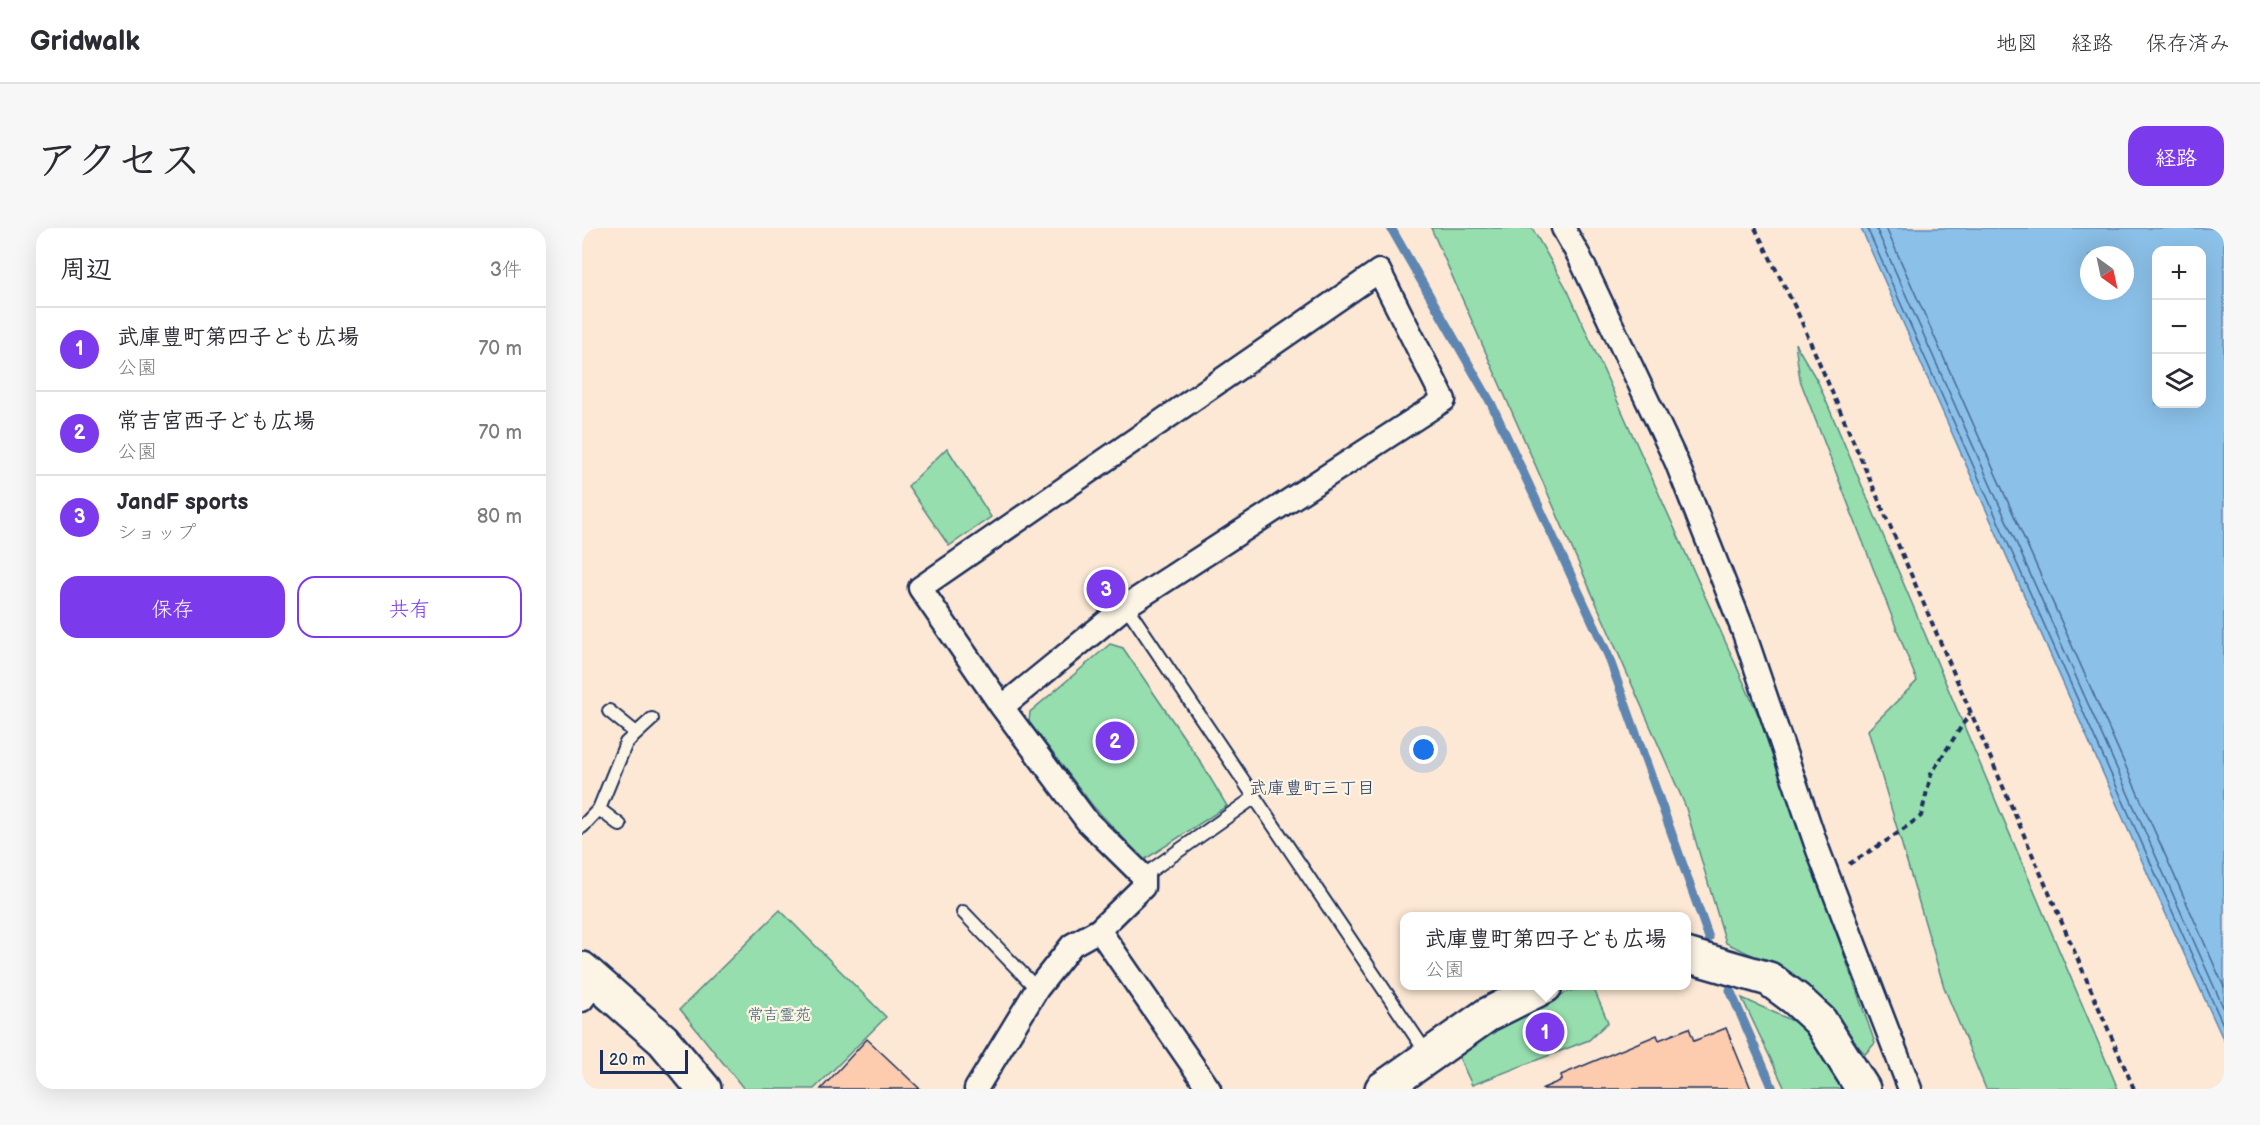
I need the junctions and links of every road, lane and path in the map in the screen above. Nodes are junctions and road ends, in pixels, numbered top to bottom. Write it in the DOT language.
graph roads {
  1 [pos="1563,228"];
  2 [pos="1755,228"];
  3 [pos="1126,606"];
  4 [pos="1002,707"];
  5 [pos="609,711"];
  6 [pos="1971,712"];
  7 [pos="652,719"];
  8 [pos="636,733"];
  9 [pos="1255,797"];
  10 [pos="598,809"];
  11 [pos="620,825"];
  12 [pos="582,827"];
  13 [pos="1143,876"];
  14 [pos="1828,877"];
  15 [pos="963,912"];
  16 [pos="1099,930"];
  17 [pos="1691,956"];
  18 [pos="587,983"];
  19 [pos="1037,989"];
  20 [pos="1537,990"];
  21 [pos="1428,1055"];
  22 [pos="704,1089"];
  23 [pos="976,1089"];
  24 [pos="1209,1089"];
  25 [pos="1382,1089"];
  26 [pos="1863,1089"];
  27 [pos="1910,1089"];
  28 [pos="2134,1089"];
  1 -- 14 [label="street"];
  2 -- 6 [label="path"];
  3 -- 4 [label="street"];
  3 -- 4 [label="street"];
  3 -- 9 [label="lane"];
  4 -- 13 [label="street"];
  5 -- 8 [label="lane"];
  6 -- 14 [label="path"];
  6 -- 28 [label="path"];
  7 -- 8 [label="lane"];
  8 -- 10 [label="lane"];
  9 -- 13 [label="lane"];
  9 -- 21 [label="lane"];
  10 -- 11 [label="lane"];
  10 -- 12 [label="lane"];
  13 -- 16 [label="street"];
  14 -- 27 [label="street"];
  15 -- 19 [label="lane"];
  16 -- 19 [label="street"];
  16 -- 24 [label="street"];
  17 -- 26 [label="street"];
  18 -- 22 [label="street"];
  19 -- 23 [label="street"];
  20 -- 21 [label="street"];
  21 -- 25 [label="street"];
}
